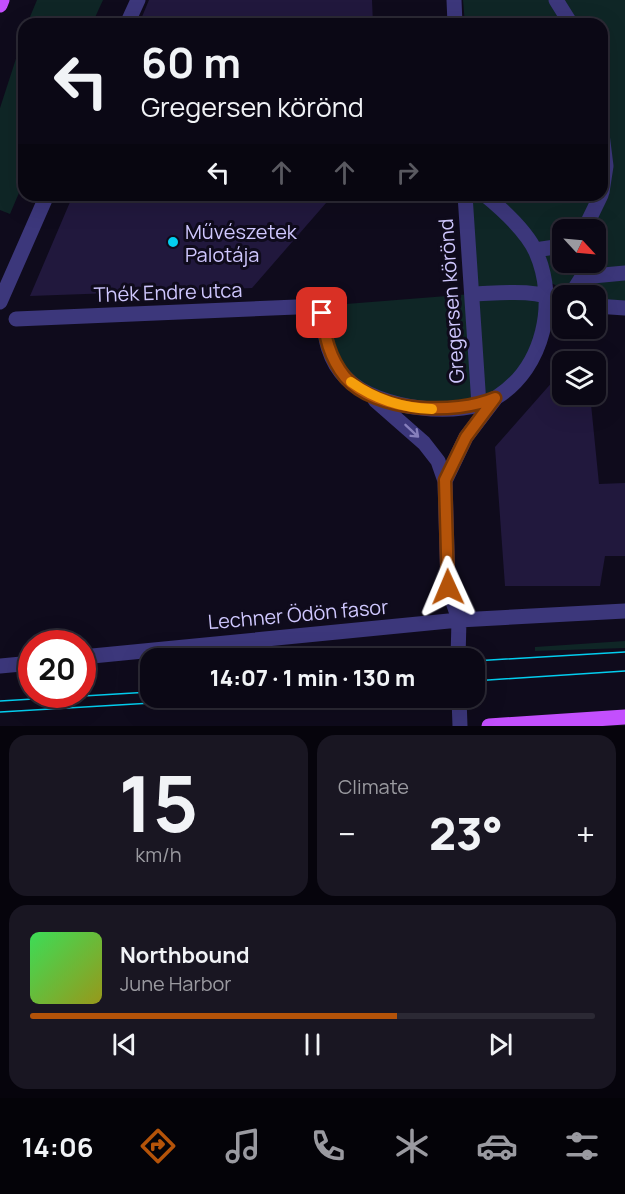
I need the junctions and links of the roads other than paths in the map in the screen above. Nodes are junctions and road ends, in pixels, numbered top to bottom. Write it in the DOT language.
graph roads {
  1 [pos="2,0"];
  2 [pos="138,0"];
  3 [pos="454,0"];
  4 [pos="556,0"];
  5 [pos="0,5"];
  6 [pos="130,18"];
  7 [pos="455,18"];
  8 [pos="567,18"];
  9 [pos="44,201"];
  10 [pos="465,201"];
  11 [pos="492,201"];
  12 [pos="597,201"];
  13 [pos="589,219"];
  14 [pos="552,247"];
  15 [pos="535,250"];
  16 [pos="606,272"];
  17 [pos="625,273"];
  18 [pos="472,294"];
  19 [pos="547,294"];
  20 [pos="552,297"];
  21 [pos="0,302"];
  22 [pos="606,307"];
  23 [pos="625,308"];
  24 [pos="321,309"];
  25 [pos="16,319"];
  26 [pos="367,394"];
  27 [pos="495,398"];
  28 [pos="478,405"];
  29 [pos="445,480"];
  30 [pos="625,611"];
  31 [pos="459,620"];
  32 [pos="458,648"];
  33 [pos="96,656"];
  34 [pos="18,664"];
  35 [pos="0,666"];
  36 [pos="459,708"];
  37 [pos="625,717"];
  38 [pos="460,726"];
  39 [pos="489,726"];
  1 -- 5 [label="main road"];
  2 -- 6 [label="street"];
  3 -- 7 [label="street"];
  4 -- 8 [label="street"];
  9 -- 21 [label="street"];
  10 -- 18 [label="street, Gregersen körönd"];
  11 -- 15 [label="street, Gregersen körönd"];
  12 -- 13 [label="street"];
  14 -- 15 [label="street"];
  15 -- 19 [label="street, Gregersen körönd"];
  16 -- 17 [label="street"];
  18 -- 19 [label="street"];
  18 -- 28 [label="street, Gregersen körönd"];
  19 -- 20 [label="street"];
  19 -- 27 [label="street, Gregersen körönd"];
  22 -- 23 [label="street"];
  24 -- 25 [label="street, Thék Endre utca"];
  24 -- 26 [label="street, Gregersen körönd"];
  26 -- 28 [label="street, Gregersen körönd"];
  26 -- 29 [label="street, one-way"];
  27 -- 28 [label="street, Gregersen körönd"];
  27 -- 29 [label="street"];
  29 -- 31 [label="street"];
  30 -- 31 [label="street, Lechner Ödön fasor"];
  31 -- 32 [label="street"];
  31 -- 33 [label="street, Lechner Ödön fasor"];
  34 -- 35 [label="street"];
  36 -- 38 [label="street"];
  37 -- 39 [label="main road"];
}
